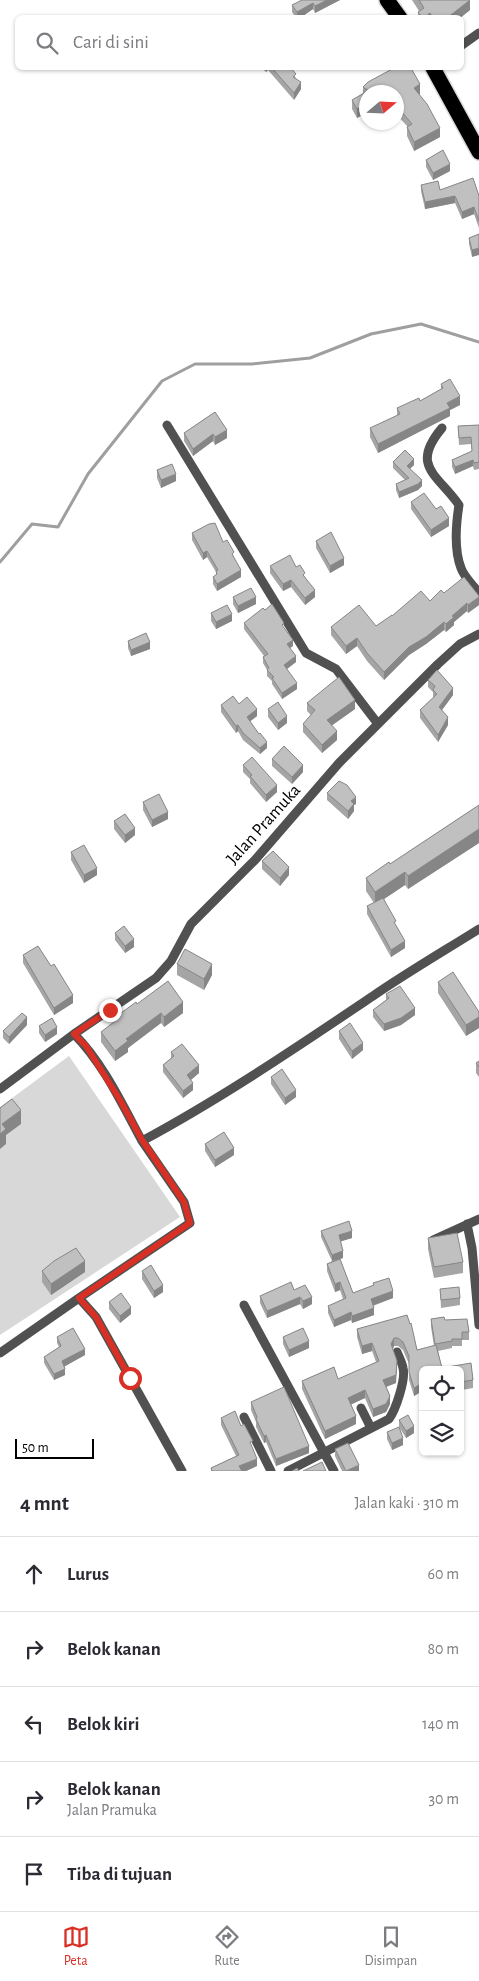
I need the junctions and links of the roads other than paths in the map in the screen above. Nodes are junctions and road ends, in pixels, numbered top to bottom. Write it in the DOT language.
graph roads {
  1 [pos="387,0"];
  2 [pos="398,15"];
  3 [pos="479,33"];
  4 [pos="464,44"];
  5 [pos="436,70"];
  6 [pos="479,152"];
  7 [pos="167,425"];
  8 [pos="442,428"];
  9 [pos="479,593"];
  10 [pos="479,634"];
  11 [pos="378,724"];
  12 [pos="479,929"];
  13 [pos="74,1034"];
  14 [pos="0,1089"];
  15 [pos="142,1140"];
  16 [pos="479,1219"];
  17 [pos="467,1224"];
  18 [pos="430,1240"];
  19 [pos="79,1298"];
  20 [pos="244,1305"];
  21 [pos="479,1325"];
  22 [pos="397,1352"];
  23 [pos="0,1353"];
  24 [pos="361,1408"];
  25 [pos="244,1417"];
  26 [pos="371,1428"];
  27 [pos="323,1453"];
  28 [pos="182,1471"];
  29 [pos="271,1471"];
  30 [pos="288,1471"];
  31 [pos="334,1471"];
  1 -- 2 [label="highway"];
  3 -- 4 [label="street"];
  5 -- 6 [label="highway"];
  7 -- 11 [label="street"];
  8 -- 9 [label="street"];
  10 -- 11 [label="street, Jalan Pramuka"];
  11 -- 13 [label="street, Jalan Pramuka"];
  12 -- 15 [label="street"];
  13 -- 14 [label="street, Jalan Pramuka"];
  13 -- 15 [label="street"];
  15 -- 19 [label="street"];
  16 -- 17 [label="street"];
  17 -- 18 [label="street"];
  17 -- 21 [label="street"];
  19 -- 23 [label="street"];
  19 -- 28 [label="street"];
  20 -- 27 [label="street"];
  22 -- 26 [label="street"];
  24 -- 26 [label="street"];
  25 -- 29 [label="street"];
  26 -- 27 [label="street"];
  27 -- 30 [label="street"];
  27 -- 31 [label="street"];
}
